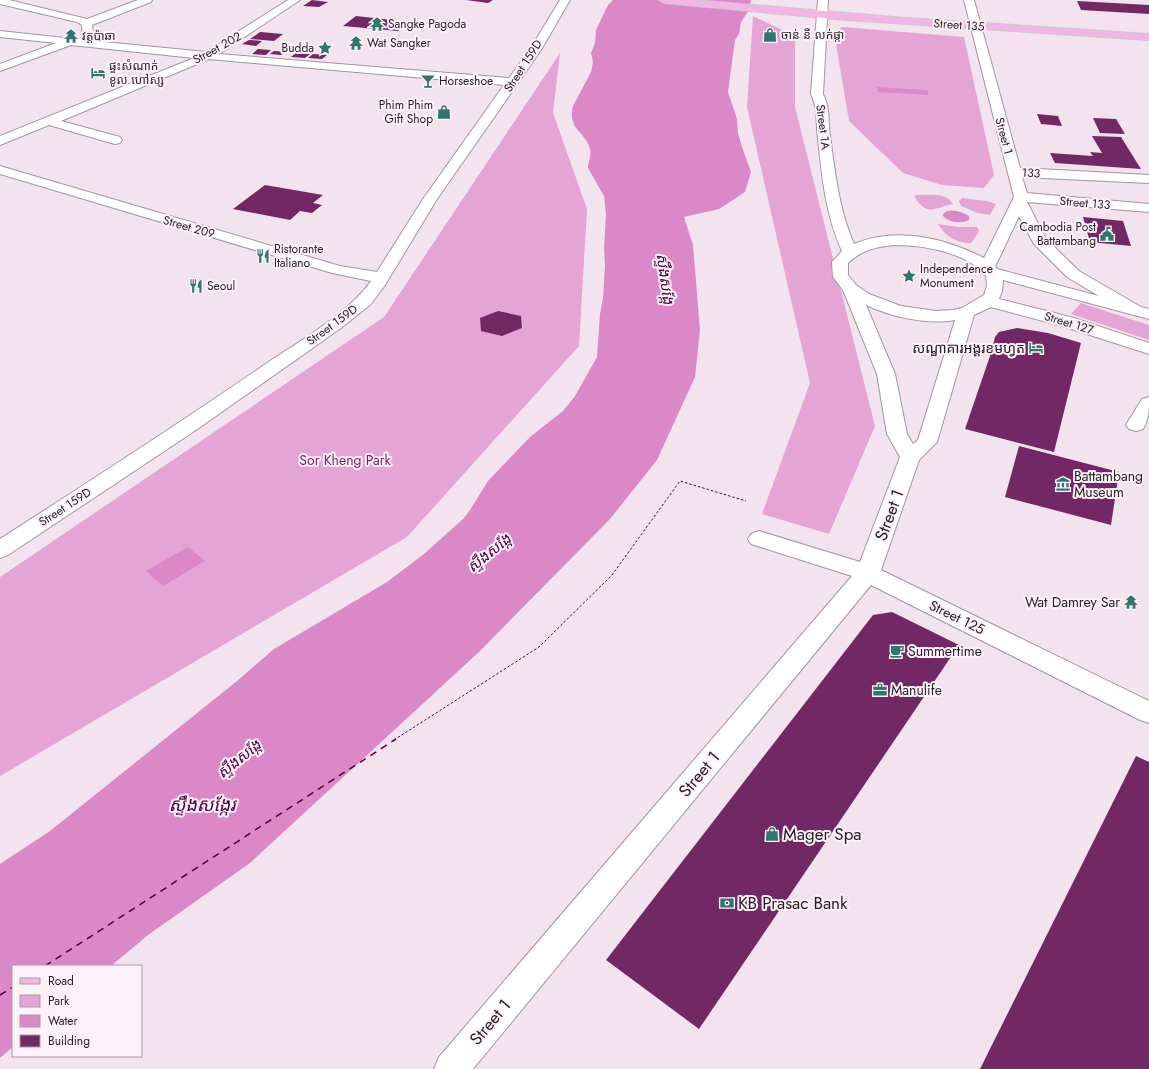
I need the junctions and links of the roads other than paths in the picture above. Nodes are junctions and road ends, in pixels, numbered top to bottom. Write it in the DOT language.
graph roads {
  1 [pos="147,0"];
  2 [pos="295,0"];
  3 [pos="565,0"];
  4 [pos="664,0"];
  5 [pos="823,0"];
  6 [pos="969,0"];
  7 [pos="0,1"];
  8 [pos="822,15"];
  9 [pos="87,23"];
  10 [pos="975,26"];
  11 [pos="0,34"];
  12 [pos="1149,38"];
  13 [pos="70,42"];
  14 [pos="90,44"];
  15 [pos="208,56"];
  16 [pos="0,68"];
  17 [pos="513,82"];
  18 [pos="48,121"];
  19 [pos="115,140"];
  20 [pos="0,141"];
  21 [pos="0,170"];
  22 [pos="1014,172"];
  23 [pos="1149,180"];
  24 [pos="1020,199"];
  25 [pos="1149,208"];
  26 [pos="850,251"];
  27 [pos="990,270"];
  28 [pos="380,278"];
  29 [pos="851,290"];
  30 [pos="988,301"];
  31 [pos="966,312"];
  32 [pos="1141,312"];
  33 [pos="1149,349"];
  34 [pos="1149,403"];
  35 [pos="1136,425"];
  36 [pos="910,458"];
  37 [pos="759,539"];
  38 [pos="0,550"];
  39 [pos="868,573"];
  40 [pos="1149,713"];
  41 [pos="451,1069"];
  1 -- 9 [label="street"];
  2 -- 15 [label="street, Street 202"];
  3 -- 17 [label="street, Street 159D"];
  4 -- 8 [label="main road, Street 135"];
  5 -- 8 [label="street, Street 1A"];
  6 -- 10 [label="street, Street 1"];
  7 -- 9 [label="street"];
  8 -- 10 [label="main road, Street 135"];
  8 -- 26 [label="street, Street 1A"];
  9 -- 14 [label="street"];
  10 -- 12 [label="main road, Street 135"];
  10 -- 22 [label="street, Street 1"];
  11 -- 13 [label="street"];
  13 -- 14 [label="street"];
  13 -- 16 [label="street"];
  14 -- 15 [label="street"];
  15 -- 17 [label="street"];
  15 -- 18 [label="street, Street 202"];
  17 -- 28 [label="street, Street 159D"];
  18 -- 19 [label="street"];
  18 -- 20 [label="street, Street 202"];
  21 -- 28 [label="street, Street 209"];
  22 -- 23 [label="street, 133"];
  22 -- 24 [label="street, Street 1"];
  24 -- 25 [label="street, Street 133"];
  24 -- 27 [label="street"];
  24 -- 32 [label="street, Street 1"];
  26 -- 27 [label="street"];
  26 -- 29 [label="street"];
  27 -- 30 [label="street"];
  27 -- 32 [label="street"];
  28 -- 38 [label="street, Street 159D"];
  29 -- 31 [label="street"];
  29 -- 36 [label="street"];
  30 -- 31 [label="street"];
  30 -- 33 [label="street, Street 127"];
  31 -- 36 [label="street, Street 1"];
  34 -- 35 [label="street"];
  36 -- 39 [label="street, Street 1"];
  37 -- 39 [label="street, Street 125"];
  39 -- 40 [label="street, Street 125"];
  39 -- 41 [label="street, Street 1"];
}
